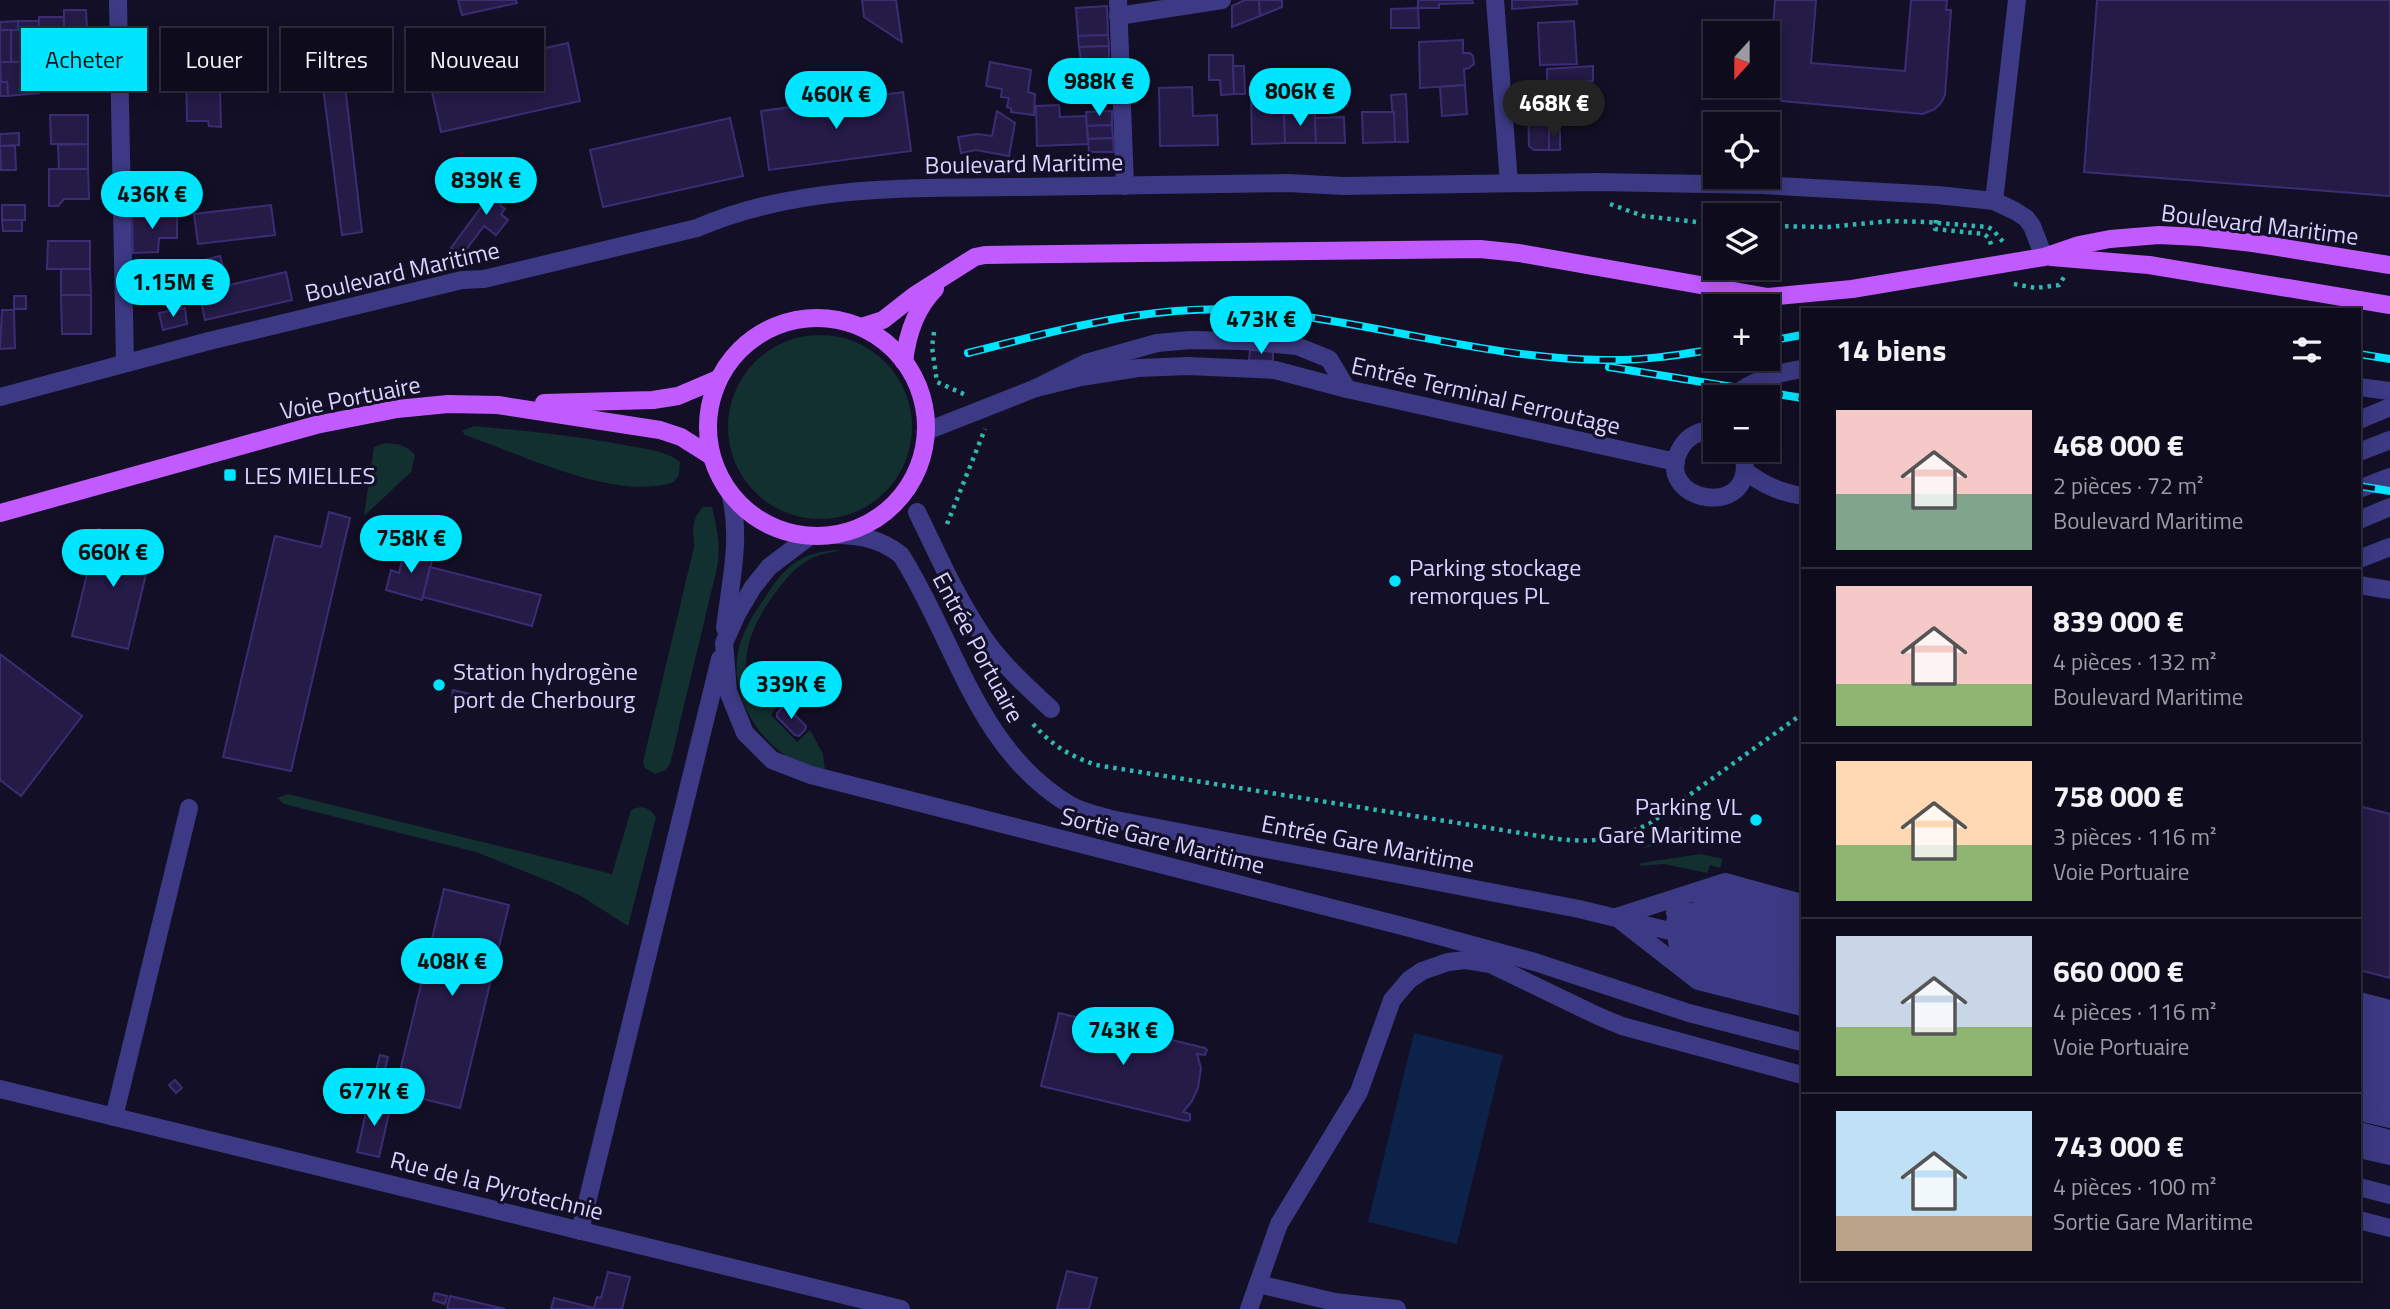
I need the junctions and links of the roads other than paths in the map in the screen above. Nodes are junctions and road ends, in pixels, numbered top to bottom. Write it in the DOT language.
graph roads {
  1 [pos="118,0"];
  2 [pos="1222,0"];
  3 [pos="1495,0"];
  4 [pos="2017,0"];
  5 [pos="1118,8"];
  6 [pos="1509,183"];
  7 [pos="1125,186"];
  8 [pos="1994,201"];
  9 [pos="2043,257"];
  10 [pos="2390,265"];
  11 [pos="953,273"];
  12 [pos="2390,305"];
  13 [pos="861,327"];
  14 [pos="904,362"];
  15 [pos="125,363"];
  16 [pos="1801,369"];
  17 [pos="718,379"];
  18 [pos="1750,385"];
  19 [pos="2361,387"];
  20 [pos="1036,388"];
  21 [pos="1347,389"];
  22 [pos="2390,391"];
  23 [pos="0,397"];
  24 [pos="498,405"];
  25 [pos="2390,407"];
  26 [pos="2361,419"];
  27 [pos="927,430"];
  28 [pos="1703,431"];
  29 [pos="2390,440"];
  30 [pos="2361,451"];
  31 [pos="711,456"];
  32 [pos="1676,462"];
  33 [pos="1744,462"];
  34 [pos="1745,471"];
  35 [pos="2390,477"];
  36 [pos="2361,488"];
  37 [pos="730,493"];
  38 [pos="1801,496"];
  39 [pos="2390,507"];
  40 [pos="917,512"];
  41 [pos="0,513"];
  42 [pos="2361,519"];
  43 [pos="835,535"];
  44 [pos="810,537"];
  45 [pos="2390,547"];
  46 [pos="2361,558"];
  47 [pos="2390,576"];
  48 [pos="2362,586"];
  49 [pos="2390,590"];
  50 [pos="724,643"];
  51 [pos="1052,709"];
  52 [pos="189,808"];
  53 [pos="1111,819"];
  54 [pos="1801,903"];
  55 [pos="1801,916"];
  56 [pos="1616,917"];
  57 [pos="1410,928"];
  58 [pos="1801,932"];
  59 [pos="1801,948"];
  60 [pos="1801,963"];
  61 [pos="1490,964"];
  62 [pos="1801,979"];
  63 [pos="1801,994"];
  64 [pos="2361,1002"];
  65 [pos="1801,1007"];
  66 [pos="2390,1009"];
  67 [pos="2361,1020"];
  68 [pos="2390,1027"];
  69 [pos="2361,1035"];
  70 [pos="1801,1042"];
  71 [pos="2390,1042"];
  72 [pos="2361,1051"];
  73 [pos="2390,1058"];
  74 [pos="2361,1067"];
  75 [pos="2390,1074"];
  76 [pos="1801,1075"];
  77 [pos="2361,1083"];
  78 [pos="0,1090"];
  79 [pos="2390,1090"];
  80 [pos="2361,1099"];
  81 [pos="2390,1106"];
  82 [pos="2361,1112"];
  83 [pos="114,1117"];
  84 [pos="2390,1119"];
  85 [pos="2361,1131"];
  86 [pos="2390,1139"];
  87 [pos="2361,1149"];
  88 [pos="2390,1156"];
  89 [pos="2361,1187"];
  90 [pos="2390,1195"];
  91 [pos="2361,1221"];
  92 [pos="2390,1228"];
  93 [pos="580,1230"];
  94 [pos="1258,1284"];
  95 [pos="901,1309"];
  96 [pos="1249,1309"];
  97 [pos="1397,1309"];
  1 -- 15 [label="street"];
  2 -- 5 [label="street"];
  3 -- 6 [label="street"];
  4 -- 8 [label="street"];
  5 -- 7 [label="street"];
  6 -- 7 [label="street, Boulevard Maritime"];
  6 -- 8 [label="street, Boulevard Maritime"];
  7 -- 15 [label="street, Boulevard Maritime"];
  8 -- 9 [label="street, Boulevard Maritime"];
  9 -- 10 [label="main road, Boulevard Maritime"];
  9 -- 11 [label="main road"];
  9 -- 12 [label="main road"];
  11 -- 13 [label="main road"];
  11 -- 14 [label="main road"];
  13 -- 14 [label="main road"];
  13 -- 17 [label="main road"];
  14 -- 27 [label="main road"];
  15 -- 23 [label="street, Boulevard Maritime"];
  16 -- 18 [label="street"];
  17 -- 24 [label="main road"];
  17 -- 31 [label="main road"];
  19 -- 22 [label="street"];
  20 -- 21 [label="street, Entrée Terminal Ferroutage"];
  20 -- 21 [label="street"];
  20 -- 27 [label="street"];
  21 -- 32 [label="street, Entrée Terminal Ferroutage"];
  24 -- 31 [label="main road, Voie Portuaire"];
  24 -- 41 [label="main road, Voie Portuaire"];
  25 -- 26 [label="street"];
  27 -- 43 [label="main road"];
  28 -- 32 [label="street"];
  29 -- 30 [label="street"];
  31 -- 37 [label="main road"];
  32 -- 34 [label="street"];
  33 -- 34 [label="street"];
  34 -- 38 [label="street"];
  35 -- 36 [label="street"];
  37 -- 44 [label="main road"];
  37 -- 50 [label="street"];
  39 -- 42 [label="street"];
  40 -- 51 [label="street"];
  43 -- 44 [label="main road"];
  43 -- 53 [label="street, Entrée Portuaire"];
  44 -- 50 [label="street, Sortie Gare Maritime"];
  45 -- 46 [label="street"];
  47 -- 48 [label="street"];
  48 -- 49 [label="street"];
  50 -- 57 [label="street, Sortie Gare Maritime"];
  50 -- 93 [label="street"];
  52 -- 83 [label="street"];
  53 -- 56 [label="street, Entrée Gare Maritime"];
  54 -- 56 [label="street"];
  55 -- 56 [label="street"];
  56 -- 58 [label="street"];
  56 -- 59 [label="street"];
  56 -- 60 [label="street"];
  56 -- 62 [label="street"];
  56 -- 63 [label="street"];
  56 -- 65 [label="street"];
  57 -- 61 [label="street"];
  57 -- 70 [label="street, Sortie Gare Maritime"];
  61 -- 76 [label="street"];
  61 -- 94 [label="street"];
  64 -- 66 [label="street"];
  67 -- 68 [label="street"];
  69 -- 71 [label="street"];
  72 -- 73 [label="street"];
  74 -- 75 [label="street"];
  77 -- 79 [label="street"];
  78 -- 83 [label="street, Rue de la Pyrotechnie"];
  80 -- 81 [label="street"];
  82 -- 84 [label="street"];
  83 -- 93 [label="street, Rue de la Pyrotechnie"];
  85 -- 86 [label="street"];
  87 -- 88 [label="street"];
  89 -- 90 [label="street"];
  91 -- 92 [label="street"];
  93 -- 95 [label="street, Rue de la Pyrotechnie"];
  94 -- 96 [label="street"];
  94 -- 97 [label="street"];
}
